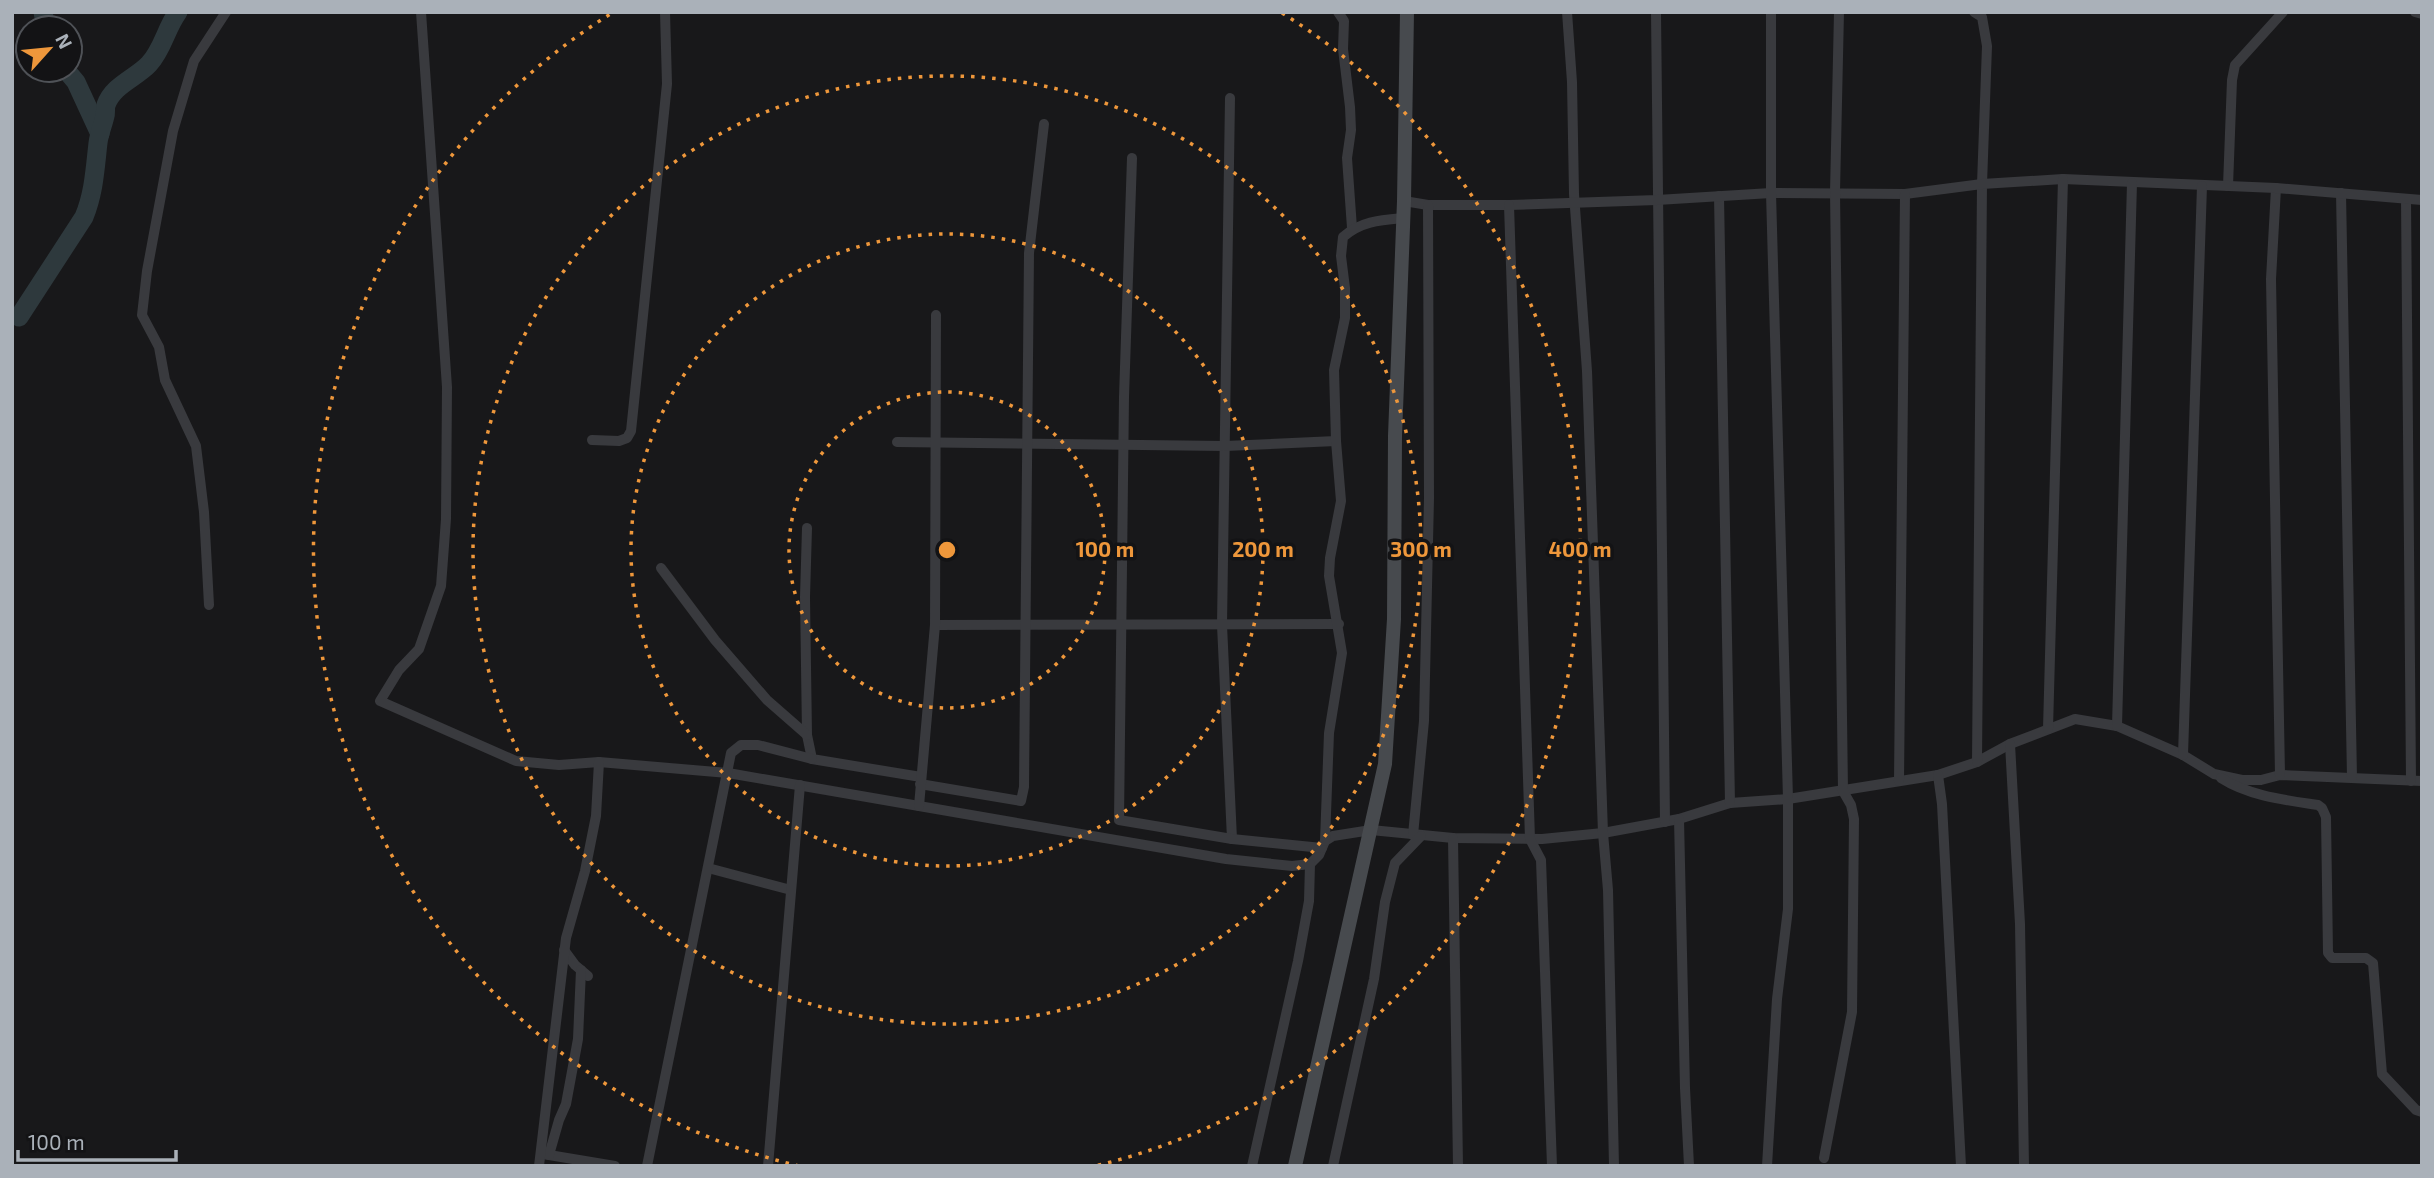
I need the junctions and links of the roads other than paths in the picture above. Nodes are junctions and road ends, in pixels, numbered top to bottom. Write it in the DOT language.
graph roads {
  1 [pos="226,12"];
  2 [pos="421,12"];
  3 [pos="665,12"];
  4 [pos="1338,12"];
  5 [pos="1408,12"];
  6 [pos="1567,12"];
  7 [pos="1656,12"];
  8 [pos="1771,12"];
  9 [pos="1839,12"];
  10 [pos="1974,12"];
  11 [pos="2283,12"];
  12 [pos="2415,12"];
  13 [pos="2422,14"];
  14 [pos="1230,98"];
  15 [pos="1044,124"];
  16 [pos="1132,158"];
  17 [pos="2063,179"];
  18 [pos="2132,183"];
  19 [pos="1982,184"];
  20 [pos="2202,186"];
  21 [pos="2228,186"];
  22 [pos="2276,188"];
  23 [pos="1835,192"];
  24 [pos="1771,193"];
  25 [pos="2341,193"];
  26 [pos="1905,194"];
  27 [pos="1719,196"];
  28 [pos="2406,199"];
  29 [pos="2422,200"];
  30 [pos="1404,201"];
  31 [pos="1657,201"];
  32 [pos="1575,202"];
  33 [pos="1428,205"];
  34 [pos="1509,205"];
  35 [pos="1404,218"];
  36 [pos="1352,229"];
  37 [pos="936,315"];
  38 [pos="592,440"];
  39 [pos="1336,441"];
  40 [pos="897,442"];
  41 [pos="934,444"];
  42 [pos="1027,445"];
  43 [pos="1124,446"];
  44 [pos="1225,446"];
  45 [pos="807,528"];
  46 [pos="661,568"];
  47 [pos="209,605"];
  48 [pos="1339,624"];
  49 [pos="935,625"];
  50 [pos="1025,625"];
  51 [pos="1222,625"];
  52 [pos="1119,626"];
  53 [pos="2117,726"];
  54 [pos="2048,729"];
  55 [pos="807,735"];
  56 [pos="2010,744"];
  57 [pos="2183,755"];
  58 [pos="812,759"];
  59 [pos="599,762"];
  60 [pos="1977,762"];
  61 [pos="728,773"];
  62 [pos="2214,774"];
  63 [pos="1938,775"];
  64 [pos="2280,775"];
  65 [pos="2352,778"];
  66 [pos="921,781"];
  67 [pos="1899,781"];
  68 [pos="2417,781"];
  69 [pos="800,785"];
  70 [pos="1843,791"];
  71 [pos="1788,799"];
  72 [pos="1730,803"];
  73 [pos="919,806"];
  74 [pos="1679,819"];
  75 [pos="1665,821"];
  76 [pos="1371,830"];
  77 [pos="1603,833"];
  78 [pos="1417,835"];
  79 [pos="1453,838"];
  80 [pos="1232,839"];
  81 [pos="1530,839"];
  82 [pos="1323,844"];
  83 [pos="1310,864"];
  84 [pos="708,868"];
  85 [pos="791,890"];
  86 [pos="564,950"];
  87 [pos="2422,1112"];
  88 [pos="545,1154"];
  89 [pos="1824,1158"];
  90 [pos="539,1166"];
  91 [pos="615,1166"];
  92 [pos="647,1166"];
  93 [pos="768,1166"];
  94 [pos="1252,1166"];
  95 [pos="1296,1166"];
  96 [pos="1333,1166"];
  97 [pos="1458,1166"];
  98 [pos="1552,1166"];
  99 [pos="1614,1166"];
  100 [pos="1689,1166"];
  101 [pos="1767,1166"];
  102 [pos="1961,1166"];
  103 [pos="2024,1166"];
  1 -- 47 [label="street"];
  2 -- 59 [label="street"];
  3 -- 38 [label="street"];
  4 -- 36 [label="street"];
  5 -- 30 [label="main road"];
  6 -- 32 [label="street"];
  7 -- 31 [label="street"];
  8 -- 24 [label="street"];
  9 -- 23 [label="street"];
  10 -- 19 [label="street"];
  11 -- 21 [label="street"];
  12 -- 13 [label="street"];
  14 -- 44 [label="street"];
  15 -- 42 [label="street"];
  16 -- 43 [label="street"];
  17 -- 18 [label="street"];
  17 -- 19 [label="street"];
  17 -- 54 [label="street"];
  18 -- 20 [label="street"];
  18 -- 53 [label="street"];
  19 -- 26 [label="street"];
  19 -- 60 [label="street"];
  20 -- 21 [label="street"];
  20 -- 57 [label="street"];
  21 -- 22 [label="street"];
  22 -- 25 [label="street"];
  22 -- 64 [label="street"];
  23 -- 24 [label="street"];
  23 -- 26 [label="street"];
  23 -- 70 [label="street"];
  24 -- 27 [label="street"];
  24 -- 71 [label="street"];
  25 -- 28 [label="street"];
  25 -- 65 [label="street"];
  26 -- 67 [label="street"];
  27 -- 31 [label="street"];
  27 -- 72 [label="street"];
  28 -- 29 [label="street"];
  28 -- 68 [label="street"];
  30 -- 33 [label="street"];
  30 -- 35 [label="main road"];
  31 -- 32 [label="street"];
  31 -- 75 [label="street"];
  32 -- 34 [label="street"];
  32 -- 77 [label="street"];
  33 -- 34 [label="street"];
  33 -- 78 [label="street"];
  34 -- 81 [label="street"];
  35 -- 36 [label="street"];
  35 -- 76 [label="main road"];
  36 -- 39 [label="street"];
  37 -- 41 [label="street"];
  39 -- 44 [label="street"];
  39 -- 48 [label="street"];
  40 -- 41 [label="street"];
  41 -- 42 [label="street"];
  41 -- 49 [label="street"];
  42 -- 43 [label="street"];
  42 -- 50 [label="street"];
  43 -- 44 [label="street"];
  43 -- 52 [label="street"];
  44 -- 51 [label="street"];
  45 -- 55 [label="street"];
  46 -- 55 [label="street"];
  48 -- 51 [label="street"];
  48 -- 82 [label="street"];
  49 -- 50 [label="street"];
  49 -- 66 [label="street"];
  50 -- 52 [label="street"];
  50 -- 66 [label="street"];
  51 -- 52 [label="street"];
  51 -- 80 [label="street"];
  52 -- 80 [label="street"];
  53 -- 54 [label="street"];
  53 -- 57 [label="street"];
  54 -- 56 [label="street"];
  55 -- 58 [label="street"];
  56 -- 60 [label="street"];
  56 -- 103 [label="street"];
  57 -- 62 [label="street"];
  58 -- 61 [label="street"];
  58 -- 66 [label="street"];
  59 -- 61 [label="street"];
  59 -- 86 [label="street"];
  60 -- 63 [label="street"];
  61 -- 69 [label="street"];
  61 -- 84 [label="street"];
  62 -- 64 [label="street"];
  62 -- 87 [label="street"];
  63 -- 67 [label="street"];
  63 -- 102 [label="street"];
  64 -- 65 [label="street"];
  65 -- 68 [label="street"];
  66 -- 73 [label="street"];
  67 -- 70 [label="street"];
  69 -- 73 [label="street"];
  69 -- 85 [label="street"];
  70 -- 71 [label="street"];
  70 -- 89 [label="street"];
  71 -- 72 [label="street"];
  71 -- 101 [label="street"];
  72 -- 74 [label="street"];
  73 -- 83 [label="street"];
  74 -- 75 [label="street"];
  74 -- 100 [label="street"];
  75 -- 77 [label="street"];
  76 -- 78 [label="street"];
  76 -- 82 [label="street"];
  76 -- 95 [label="main road"];
  77 -- 81 [label="street"];
  77 -- 99 [label="street"];
  78 -- 79 [label="street"];
  78 -- 96 [label="street"];
  79 -- 81 [label="street"];
  79 -- 97 [label="street"];
  80 -- 82 [label="street"];
  81 -- 98 [label="street"];
  82 -- 83 [label="street"];
  83 -- 94 [label="street"];
  84 -- 85 [label="street"];
  84 -- 92 [label="street"];
  85 -- 93 [label="street"];
  86 -- 88 [label="street"];
  86 -- 88 [label="street"];
  88 -- 90 [label="street"];
  88 -- 91 [label="street"];
}
